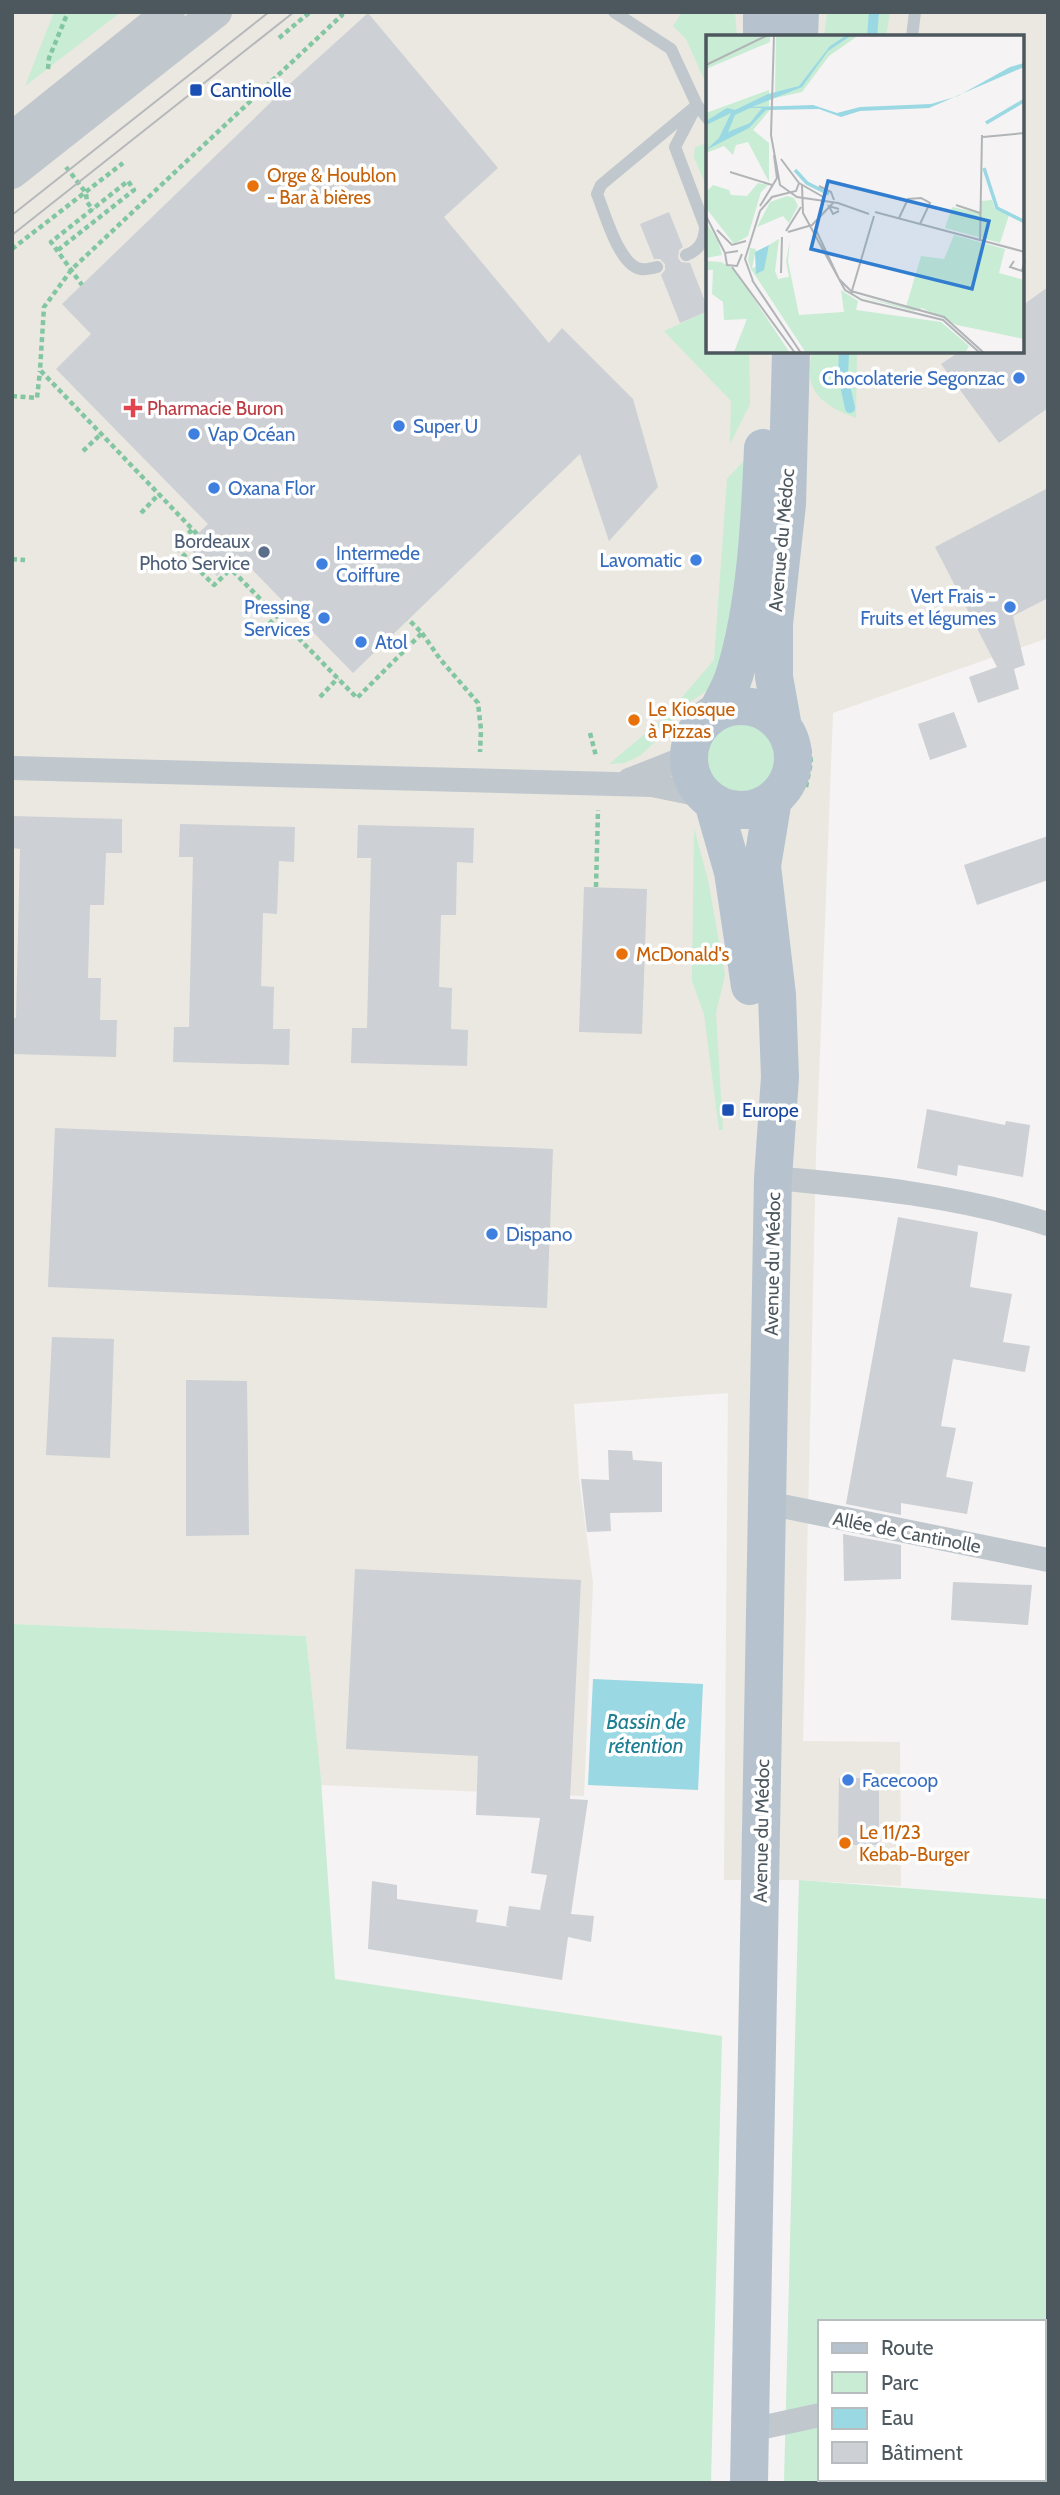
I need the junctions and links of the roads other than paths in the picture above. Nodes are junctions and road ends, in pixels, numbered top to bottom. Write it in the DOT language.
graph roads {
  1 [pos="169,12"];
  2 [pos="216,12"];
  3 [pos="614,12"];
  4 [pos="762,12"];
  5 [pos="800,12"];
  6 [pos="915,12"];
  7 [pos="629,16"];
  8 [pos="762,35"];
  9 [pos="799,35"];
  10 [pos="912,35"];
  11 [pos="697,105"];
  12 [pos="706,116"];
  13 [pos="12,138"];
  14 [pos="12,173"];
  15 [pos="686,255"];
  16 [pos="657,267"];
  17 [pos="766,354"];
  18 [pos="791,354"];
  19 [pos="717,712"];
  20 [pos="783,727"];
  21 [pos="690,756"];
  22 [pos="12,768"];
  23 [pos="607,783"];
  24 [pos="709,799"];
  25 [pos="773,799"];
  26 [pos="774,1178"];
  27 [pos="1048,1224"];
  28 [pos="767,1503"];
  29 [pos="1048,1560"];
  30 [pos="818,2415"];
  31 [pos="750,2430"];
  32 [pos="749,2483"];
  1 -- 13 [label="street"];
  2 -- 14 [label="street"];
  3 -- 7 [label="lane"];
  4 -- 8 [label="main road"];
  5 -- 9 [label="main road"];
  6 -- 10 [label="lane"];
  7 -- 11 [label="lane"];
  11 -- 12 [label="lane"];
  11 -- 15 [label="lane"];
  11 -- 16 [label="lane"];
  17 -- 19 [label="main road, Avenue du Médoc"];
  18 -- 20 [label="main road, Avenue du Médoc"];
  19 -- 20 [label="main road"];
  19 -- 21 [label="main road"];
  20 -- 25 [label="main road"];
  21 -- 23 [label="street"];
  21 -- 24 [label="main road"];
  22 -- 23 [label="street"];
  23 -- 24 [label="street"];
  24 -- 25 [label="main road"];
  24 -- 26 [label="main road, Avenue du Médoc"];
  25 -- 26 [label="main road, Avenue du Médoc"];
  26 -- 27 [label="street"];
  26 -- 28 [label="main road, Avenue du Médoc"];
  28 -- 29 [label="street, Allée de Cantinolle"];
  28 -- 31 [label="main road, Avenue du Médoc"];
  30 -- 31 [label="street"];
  31 -- 32 [label="main road, Avenue du Médoc"];
}
